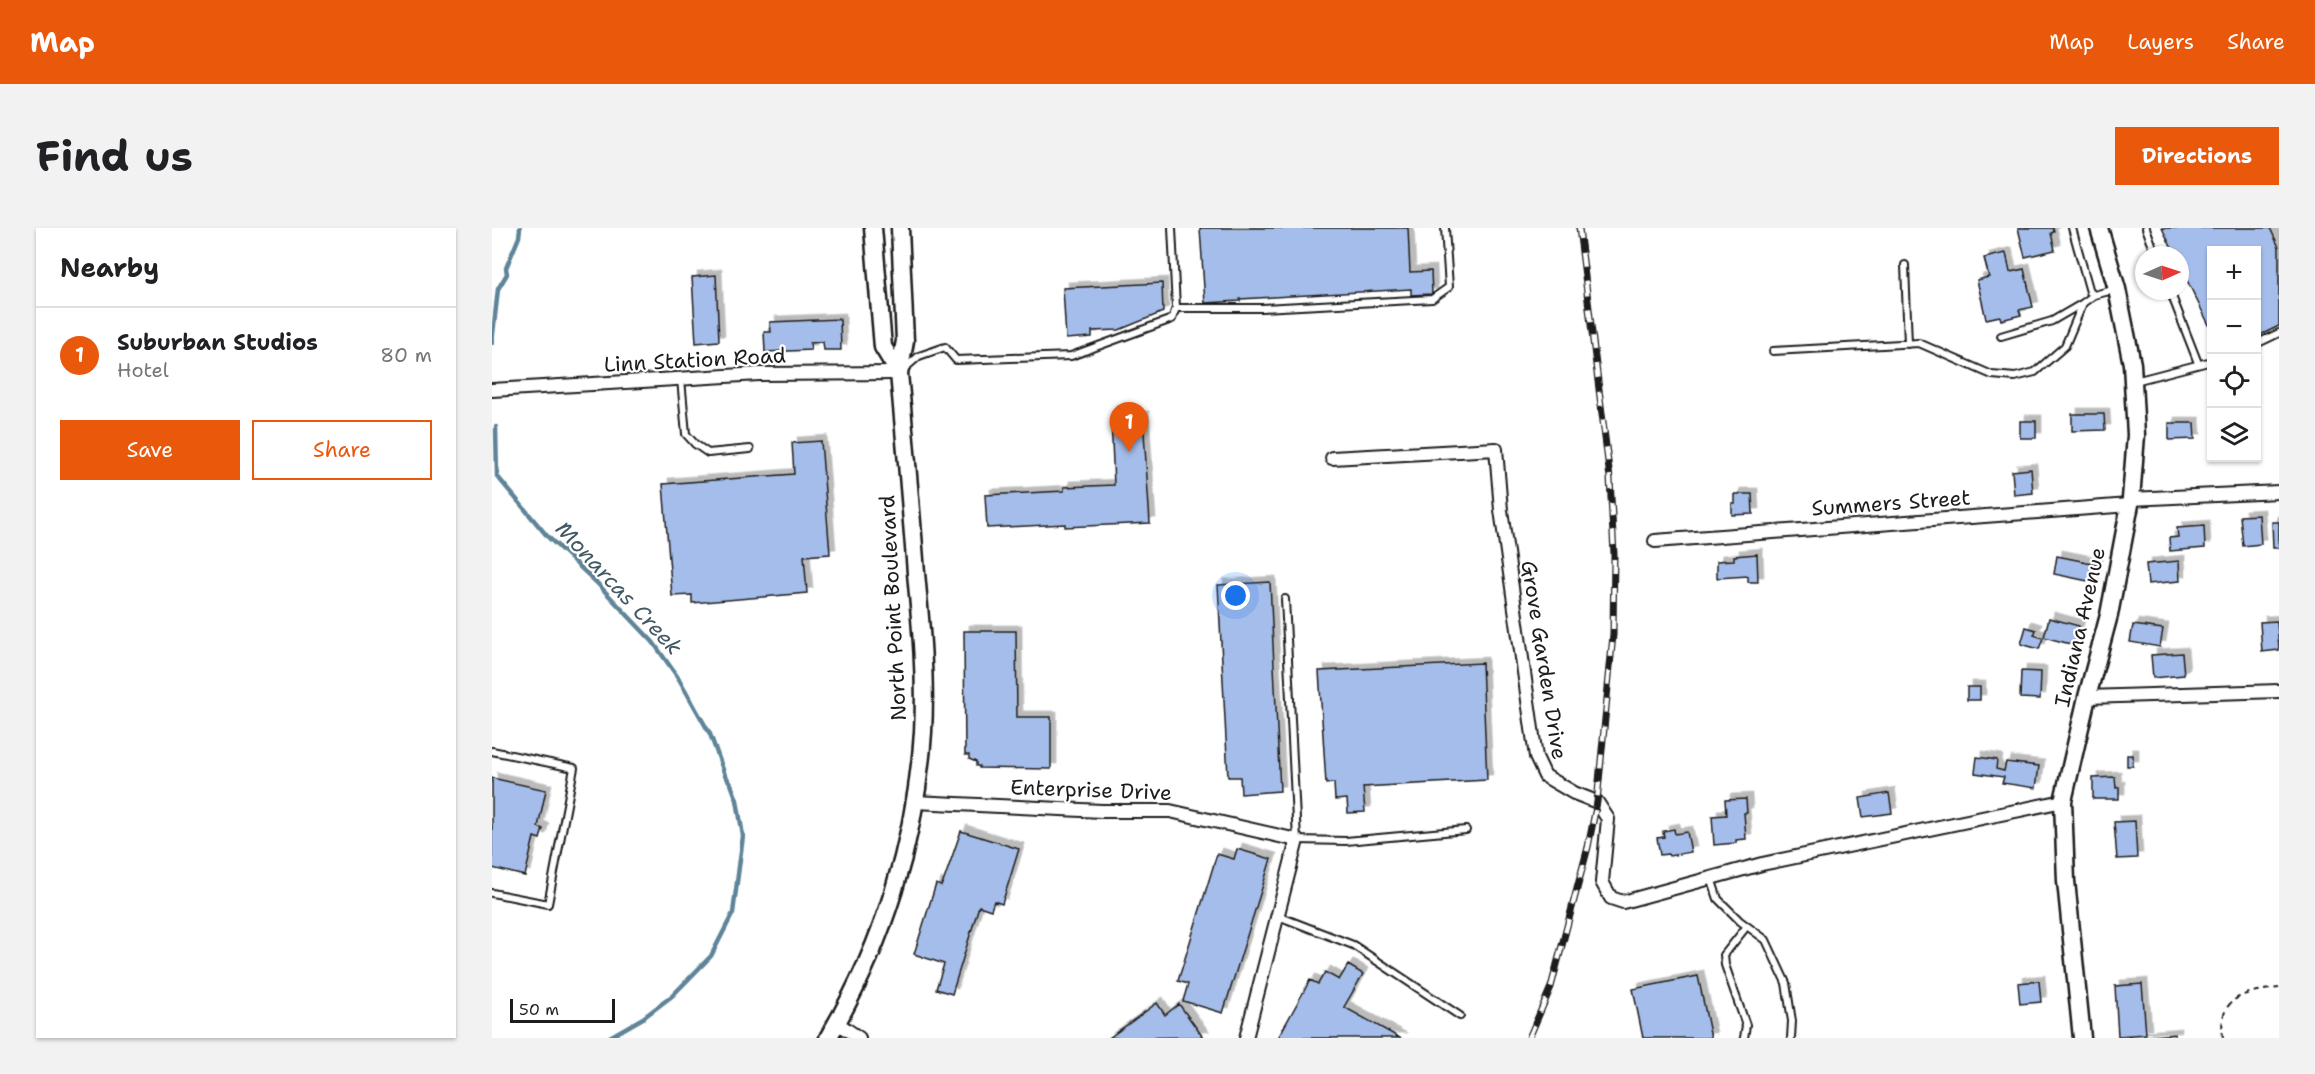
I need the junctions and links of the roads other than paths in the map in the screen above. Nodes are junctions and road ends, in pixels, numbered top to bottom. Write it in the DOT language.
graph roads {
  1 [pos="873,228"];
  2 [pos="900,228"];
  3 [pos="1172,228"];
  4 [pos="1445,228"];
  5 [pos="2072,228"];
  6 [pos="2099,228"];
  7 [pos="2146,228"];
  8 [pos="2153,246"];
  9 [pos="1905,265"];
  10 [pos="2117,289"];
  11 [pos="2094,295"];
  12 [pos="2174,300"];
  13 [pos="2084,303"];
  14 [pos="1176,308"];
  15 [pos="2279,333"];
  16 [pos="2001,336"];
  17 [pos="2261,342"];
  18 [pos="1908,344"];
  19 [pos="1773,351"];
  20 [pos="2207,362"];
  21 [pos="2198,363"];
  22 [pos="899,373"];
  23 [pos="681,379"];
  24 [pos="2134,382"];
  25 [pos="492,390"];
  26 [pos="750,449"];
  27 [pos="1332,458"];
  28 [pos="2279,492"];
  29 [pos="2130,502"];
  30 [pos="1655,541"];
  31 [pos="1285,599"];
  32 [pos="2279,691"];
  33 [pos="2086,697"];
  34 [pos="492,751"];
  35 [pos="2063,801"];
  36 [pos="915,802"];
  37 [pos="1466,830"];
  38 [pos="1297,840"];
  39 [pos="1711,878"];
  40 [pos="492,893"];
  41 [pos="1278,916"];
  42 [pos="1747,926"];
  43 [pos="1460,1016"];
  44 [pos="837,1023"];
  45 [pos="828,1038"];
  46 [pos="859,1038"];
  47 [pos="1246,1038"];
  48 [pos="1744,1038"];
  49 [pos="1791,1038"];
  50 [pos="2082,1038"];
  1 -- 22 [label="main road, North Point Boulevard"];
  2 -- 22 [label="main road, North Point Boulevard"];
  3 -- 14 [label="lane"];
  4 -- 14 [label="lane"];
  5 -- 11 [label="lane"];
  6 -- 10 [label="main road, Indiana Avenue"];
  7 -- 8 [label="lane"];
  9 -- 18 [label="lane"];
  10 -- 11 [label="lane"];
  10 -- 24 [label="main road, Indiana Avenue"];
  11 -- 13 [label="lane"];
  12 -- 21 [label="lane"];
  13 -- 16 [label="lane"];
  13 -- 18 [label="lane"];
  14 -- 22 [label="lane"];
  15 -- 17 [label="lane"];
  18 -- 19 [label="lane"];
  20 -- 21 [label="lane"];
  21 -- 24 [label="lane"];
  22 -- 23 [label="street, Linn Station Road"];
  22 -- 36 [label="main road, North Point Boulevard"];
  23 -- 25 [label="street, Linn Station Road"];
  23 -- 26 [label="lane"];
  24 -- 29 [label="main road, Indiana Avenue"];
  27 -- 39 [label="street, Grove Garden Drive"];
  28 -- 29 [label="street, Summers Street"];
  29 -- 30 [label="street, Summers Street"];
  29 -- 33 [label="main road, Indiana Avenue"];
  31 -- 38 [label="lane"];
  32 -- 33 [label="street"];
  33 -- 35 [label="main road, Indiana Avenue"];
  34 -- 40 [label="lane"];
  35 -- 39 [label="street, Grove Garden Drive"];
  35 -- 50 [label="main road, Indiana Avenue"];
  36 -- 38 [label="street, Enterprise Drive"];
  36 -- 44 [label="main road, North Point Boulevard"];
  37 -- 38 [label="lane"];
  38 -- 41 [label="street"];
  39 -- 42 [label="lane"];
  41 -- 43 [label="lane"];
  41 -- 47 [label="street"];
  42 -- 48 [label="lane"];
  42 -- 49 [label="lane"];
  44 -- 45 [label="main road, North Point Boulevard"];
  44 -- 46 [label="street"];
}
